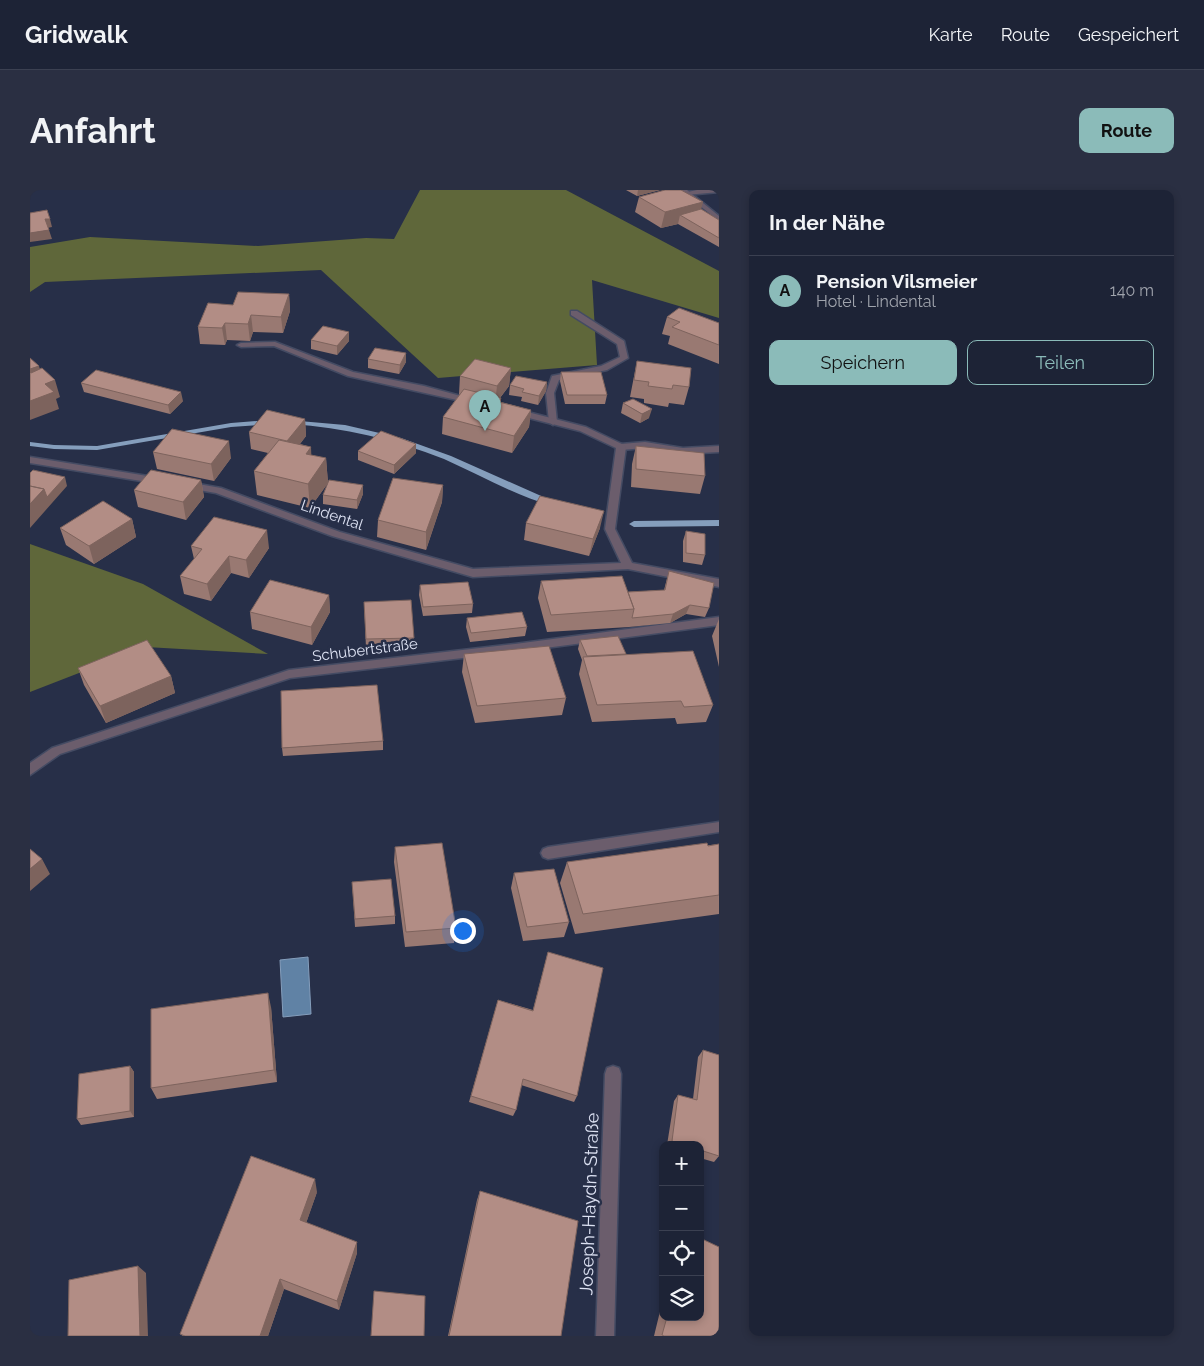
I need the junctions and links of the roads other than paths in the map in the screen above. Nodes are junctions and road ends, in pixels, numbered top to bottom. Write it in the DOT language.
graph roads {
  1 [pos="719,190"];
  2 [pos="684,192"];
  3 [pos="719,218"];
  4 [pos="574,313"];
  5 [pos="241,345"];
  6 [pos="482,403"];
  7 [pos="511,411"];
  8 [pos="553,422"];
  9 [pos="621,447"];
  10 [pos="719,449"];
  11 [pos="30,460"];
  12 [pos="628,566"];
  13 [pos="719,583"];
  14 [pos="719,621"];
  15 [pos="30,770"];
  16 [pos="719,827"];
  17 [pos="548,853"];
  18 [pos="613,1074"];
  19 [pos="605,1336"];
  1 -- 2 [label="street"];
  2 -- 3 [label="street"];
  4 -- 8 [label="street"];
  5 -- 6 [label="street"];
  7 -- 8 [label="street"];
  8 -- 9 [label="street"];
  9 -- 10 [label="street"];
  9 -- 12 [label="street"];
  11 -- 12 [label="street, Lindental"];
  12 -- 13 [label="street, Lindental"];
  14 -- 15 [label="street, Schubertstraße"];
  16 -- 17 [label="street"];
  18 -- 19 [label="street, Joseph-Haydn-Straße"];
}
